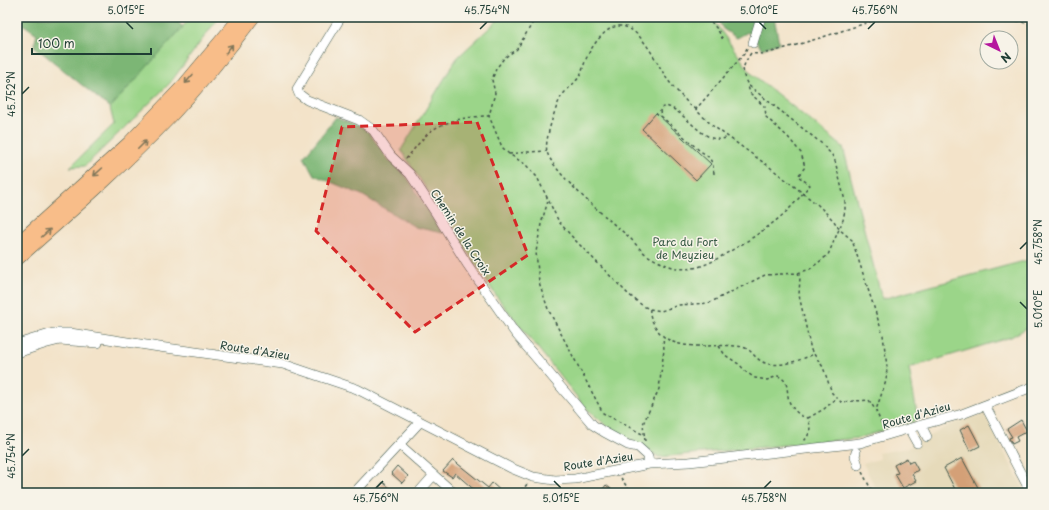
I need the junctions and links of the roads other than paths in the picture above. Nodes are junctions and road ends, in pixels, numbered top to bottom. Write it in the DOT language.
graph roads {
  1 [pos="241,17"];
  2 [pos="254,17"];
  3 [pos="341,17"];
  4 [pos="761,17"];
  5 [pos="751,45"];
  6 [pos="17,244"];
  7 [pos="17,260"];
  8 [pos="17,344"];
  9 [pos="159,347"];
  10 [pos="17,353"];
  11 [pos="1032,387"];
  12 [pos="985,405"];
  13 [pos="420,422"];
  14 [pos="921,425"];
  15 [pos="912,434"];
  16 [pos="927,437"];
  17 [pos="916,443"];
  18 [pos="400,445"];
  19 [pos="856,452"];
  20 [pos="649,464"];
  21 [pos="858,465"];
  22 [pos="434,475"];
  23 [pos="1028,487"];
  24 [pos="354,493"];
  25 [pos="418,493"];
  26 [pos="454,493"];
  1 -- 6 [label="highway, one-way"];
  7 -- 2 [label="highway, one-way"];
  3 -- 20 [label="street, Chemin de la Croix"];
  4 -- 5 [label="street"];
  8 -- 9 [label="street, Route d'Azieu"];
  9 -- 10 [label="street, Route d'Azieu"];
  9 -- 13 [label="street, Route d'Azieu"];
  11 -- 12 [label="street, Route d'Azieu"];
  12 -- 14 [label="street, Route d'Azieu"];
  12 -- 23 [label="street"];
  13 -- 18 [label="street"];
  13 -- 20 [label="street, Route d'Azieu"];
  14 -- 16 [label="street"];
  14 -- 20 [label="street, Route d'Azieu"];
  15 -- 17 [label="street"];
  18 -- 22 [label="street"];
  18 -- 24 [label="street"];
  19 -- 21 [label="street"];
  22 -- 25 [label="street"];
  22 -- 26 [label="street"];
}
